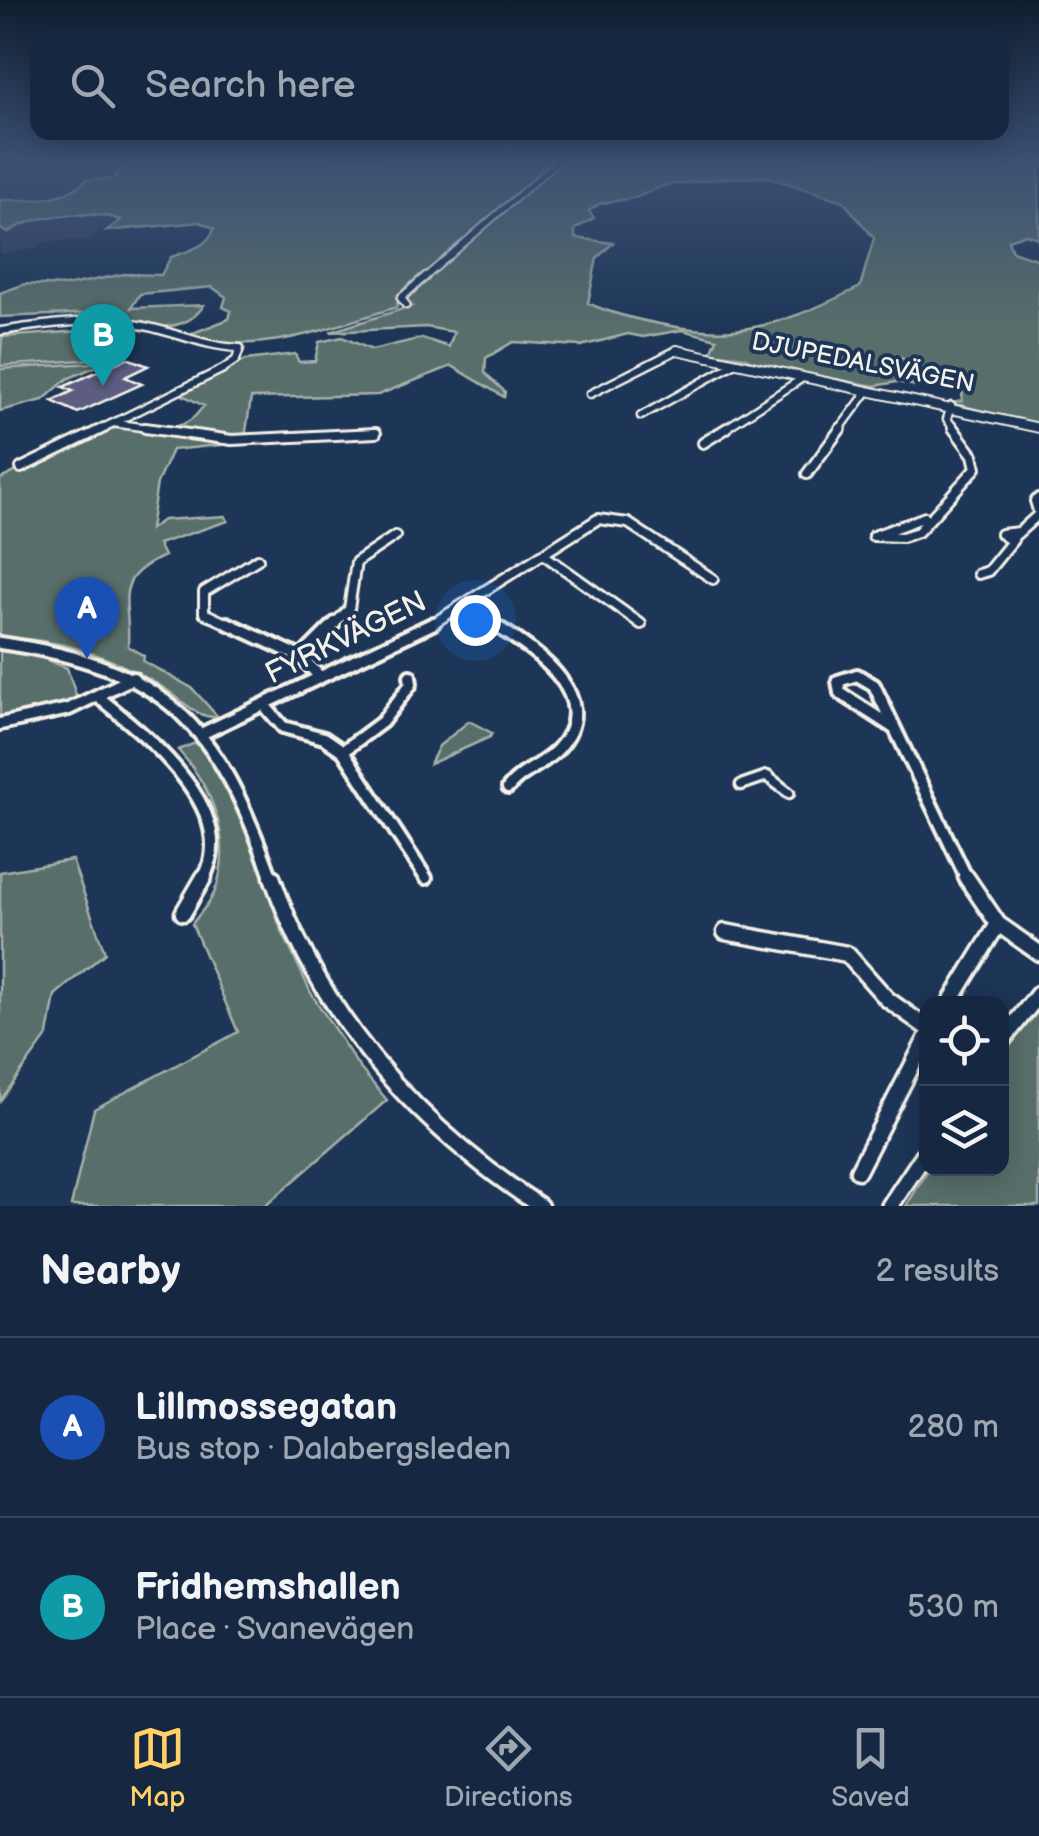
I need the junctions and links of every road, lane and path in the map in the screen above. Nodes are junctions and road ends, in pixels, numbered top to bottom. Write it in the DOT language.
graph roads {
  1 [pos="495,216"];
  2 [pos="406,306"];
  3 [pos="0,330"];
  4 [pos="240,348"];
  5 [pos="677,350"];
  6 [pos="736,364"];
  7 [pos="801,379"];
  8 [pos="867,392"];
  9 [pos="590,394"];
  10 [pos="950,410"];
  11 [pos="640,416"];
  12 [pos="113,423"];
  13 [pos="953,426"];
  14 [pos="1039,428"];
  15 [pos="376,433"];
  16 [pos="703,443"];
  17 [pos="22,468"];
  18 [pos="807,474"];
  19 [pos="1039,498"];
  20 [pos="1039,514"];
  21 [pos="925,517"];
  22 [pos="904,526"];
  23 [pos="915,534"];
  24 [pos="395,536"];
  25 [pos="1016,536"];
  26 [pos="543,554"];
  27 [pos="258,559"];
  28 [pos="978,574"];
  29 [pos="713,579"];
  30 [pos="463,607"];
  31 [pos="642,624"];
  32 [pos="0,643"];
  33 [pos="302,657"];
  34 [pos="410,676"];
  35 [pos="320,677"];
  36 [pos="133,678"];
  37 [pos="101,699"];
  38 [pos="264,704"];
  39 [pos="0,724"];
  40 [pos="894,728"];
  41 [pos="201,734"];
  42 [pos="342,750"];
  43 [pos="740,786"];
  44 [pos="508,788"];
  45 [pos="788,793"];
  46 [pos="426,878"];
  47 [pos="182,914"];
  48 [pos="998,924"];
  49 [pos="725,932"];
  50 [pos="1039,953"];
  51 [pos="1039,994"];
  52 [pos="953,996"];
  53 [pos="919,1022"];
  54 [pos="1009,1031"];
  55 [pos="919,1053"];
  56 [pos="919,1162"];
  57 [pos="858,1172"];
  58 [pos="540,1206"];
  59 [pos="890,1206"];
  1 -- 2 [label="street"];
  3 -- 4 [label="street"];
  4 -- 12 [label="street"];
  5 -- 6 [label="street, DJUPEDALSVÄGEN"];
  5 -- 9 [label="street"];
  6 -- 7 [label="street, DJUPEDALSVÄGEN"];
  6 -- 11 [label="street"];
  7 -- 8 [label="street, DJUPEDALSVÄGEN"];
  7 -- 16 [label="street"];
  8 -- 10 [label="street, DJUPEDALSVÄGEN"];
  8 -- 18 [label="street"];
  10 -- 13 [label="street"];
  10 -- 14 [label="street, DJUPEDALSVÄGEN"];
  12 -- 15 [label="street"];
  12 -- 17 [label="street"];
  13 -- 21 [label="street"];
  19 -- 20 [label="street"];
  20 -- 25 [label="street"];
  21 -- 22 [label="street"];
  21 -- 23 [label="street"];
  22 -- 23 [label="street"];
  22 -- 23 [label="street"];
  24 -- 33 [label="street"];
  25 -- 28 [label="street"];
  26 -- 29 [label="street, FYRKVÄGEN"];
  26 -- 30 [label="street, FYRKVÄGEN"];
  26 -- 31 [label="street"];
  27 -- 33 [label="street"];
  30 -- 35 [label="street, FYRKVÄGEN"];
  30 -- 44 [label="street"];
  32 -- 36 [label="street"];
  33 -- 35 [label="street"];
  34 -- 42 [label="street"];
  35 -- 38 [label="street, FYRKVÄGEN"];
  36 -- 37 [label="street"];
  36 -- 41 [label="street"];
  37 -- 39 [label="street"];
  37 -- 47 [label="street"];
  38 -- 41 [label="street, FYRKVÄGEN"];
  38 -- 42 [label="street"];
  40 -- 40 [label="street"];
  40 -- 48 [label="street"];
  41 -- 58 [label="street"];
  42 -- 46 [label="street"];
  43 -- 45 [label="street"];
  48 -- 50 [label="street"];
  48 -- 52 [label="street"];
  49 -- 53 [label="street"];
  51 -- 54 [label="street"];
  55 -- 57 [label="street"];
  56 -- 59 [label="street"];
}
